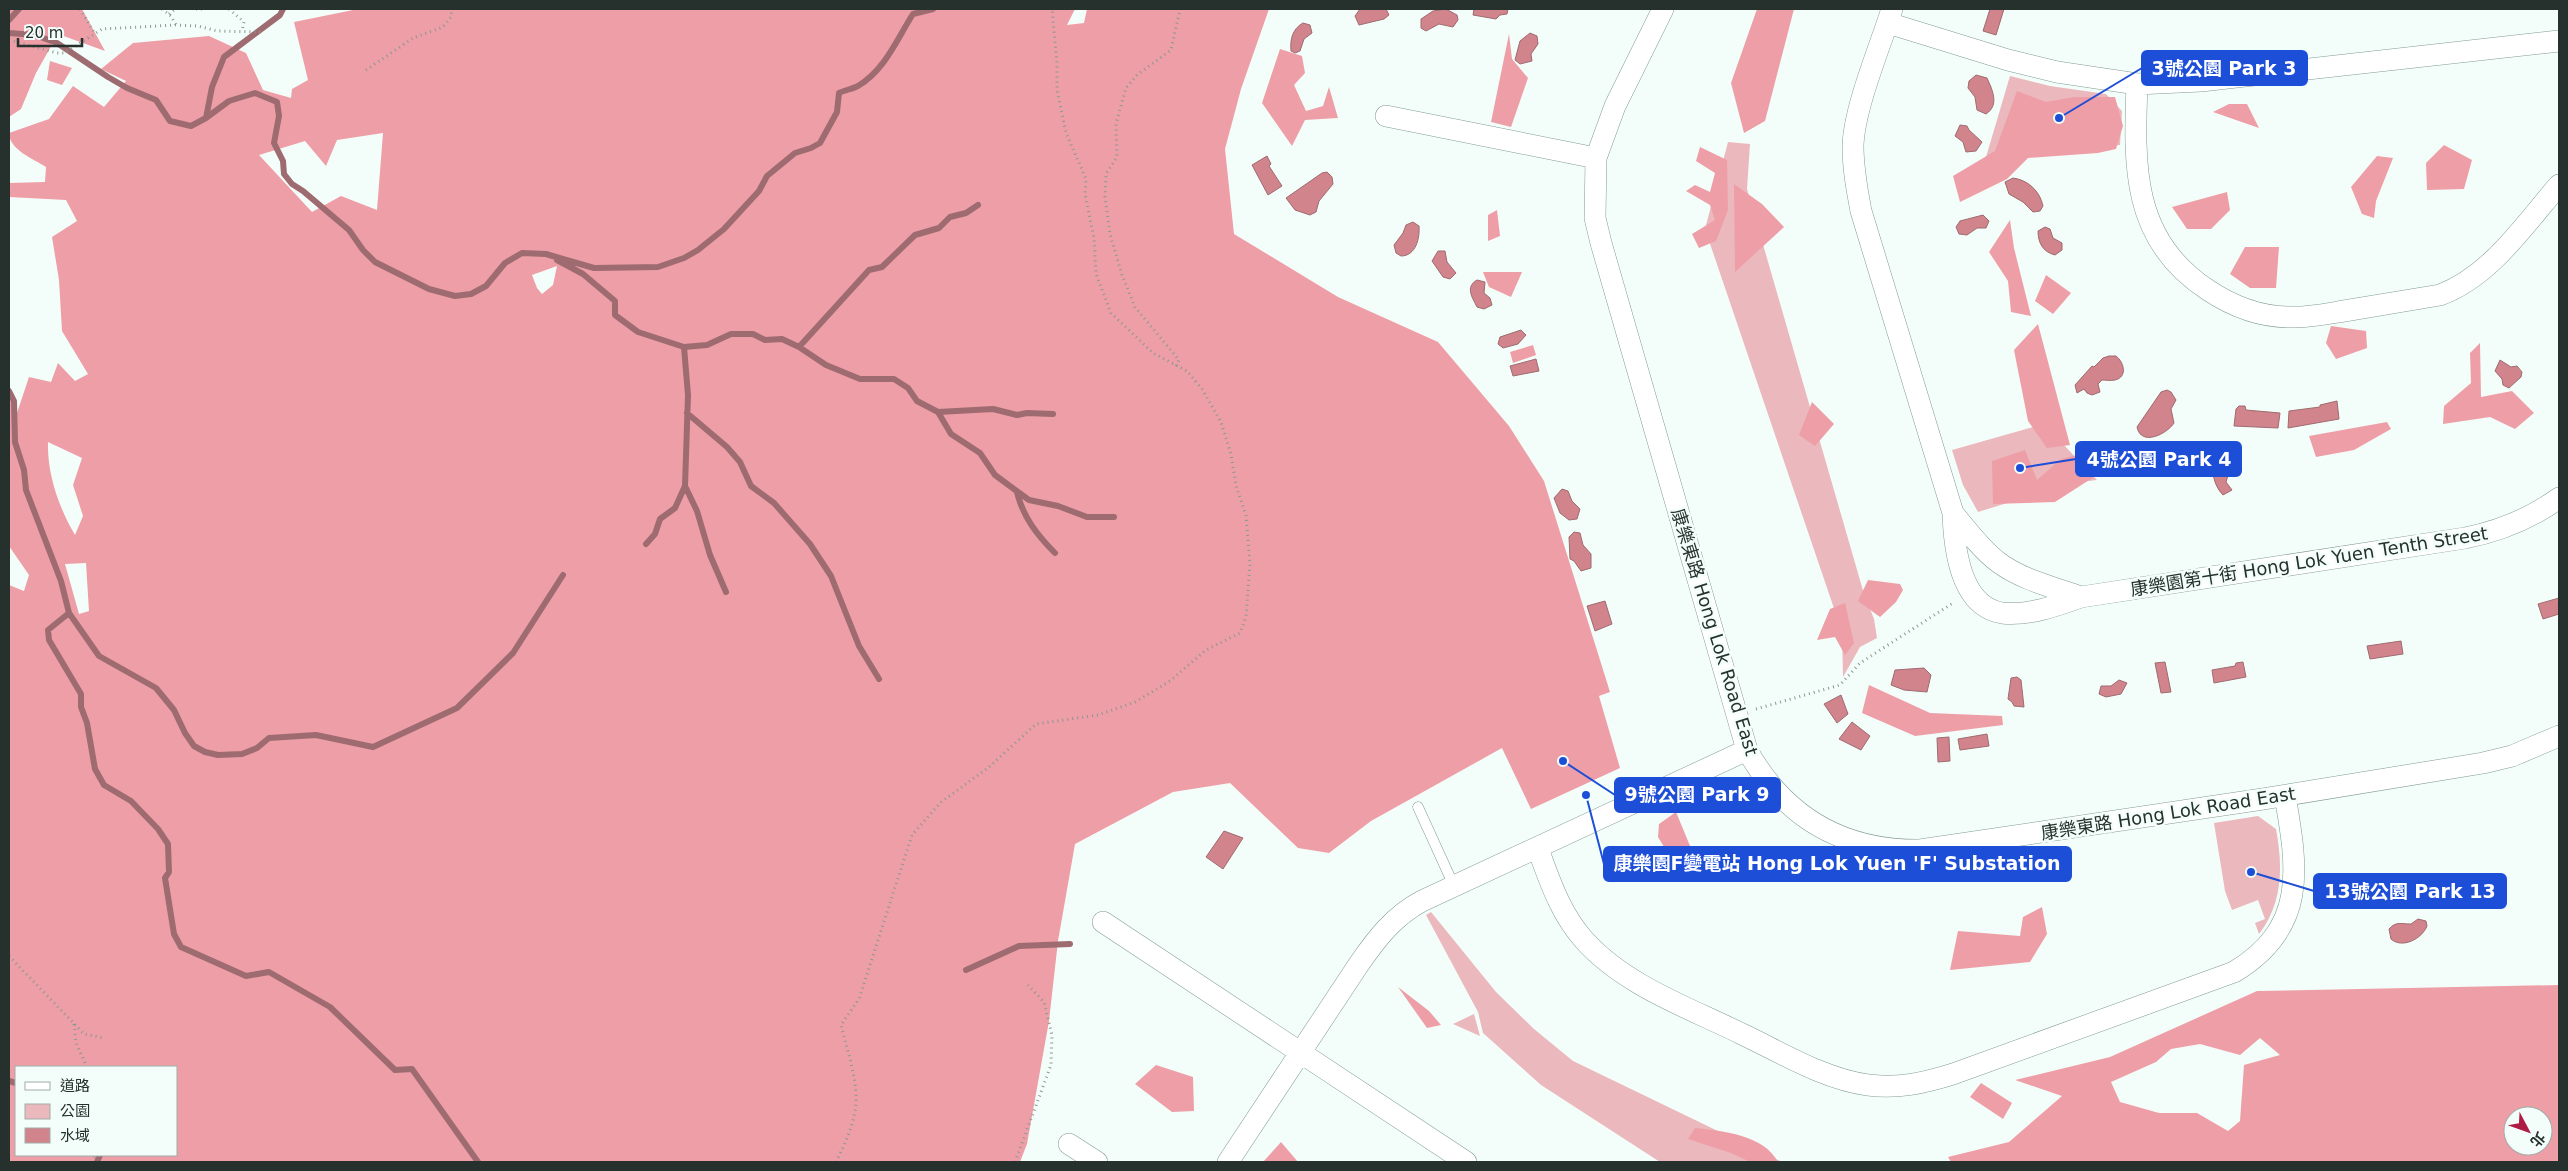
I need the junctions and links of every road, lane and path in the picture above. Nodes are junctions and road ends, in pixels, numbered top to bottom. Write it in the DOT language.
graph roads {
  1 [pos="80,9"];
  2 [pos="162,9"];
  3 [pos="175,9"];
  4 [pos="196,9"];
  5 [pos="206,9"];
  6 [pos="229,9"];
  7 [pos="452,9"];
  8 [pos="1052,9"];
  9 [pos="1180,9"];
  10 [pos="1663,9"];
  11 [pos="169,14"];
  12 [pos="1890,16"];
  13 [pos="176,25"];
  14 [pos="242,30"];
  15 [pos="262,32"];
  16 [pos="95,34"];
  17 [pos="9,40"];
  18 [pos="2559,41"];
  19 [pos="366,70"];
  20 [pos="2138,84"];
  21 [pos="1386,116"];
  22 [pos="1596,158"];
  23 [pos="2559,185"];
  24 [pos="1176,366"];
  25 [pos="2559,498"];
  26 [pos="1953,513"];
  27 [pos="1971,592"];
  28 [pos="2081,597"];
  29 [pos="1737,715"];
  30 [pos="2559,736"];
  31 [pos="1747,750"];
  32 [pos="2285,796"];
  33 [pos="1418,807"];
  34 [pos="1538,849"];
  35 [pos="1454,886"];
  36 [pos="1103,922"];
  37 [pos="9,956"];
  38 [pos="1028,985"];
  39 [pos="74,1023"];
  40 [pos="104,1038"];
  41 [pos="1300,1051"];
  42 [pos="87,1066"];
  43 [pos="836,1162"];
  44 [pos="1015,1162"];
  45 [pos="1228,1162"];
  46 [pos="1466,1162"];
  1 -- 16 [label="path"];
  2 -- 11 [label="path"];
  3 -- 11 [label="path"];
  4 -- 5 [label="path"];
  6 -- 14 [label="path"];
  7 -- 19 [label="path"];
  8 -- 24 [label="path"];
  9 -- 24 [label="path"];
  10 -- 22 [label="street, 康樂東路 Hong Lok Road East"];
  11 -- 13 [label="path"];
  12 -- 20 [label="street"];
  12 -- 26 [label="street, 康樂園第十街 Hong Lok Yuen Tenth Street"];
  13 -- 14 [label="path"];
  13 -- 16 [label="path"];
  14 -- 15 [label="path"];
  16 -- 17 [label="path"];
  18 -- 20 [label="street"];
  20 -- 23 [label="street"];
  21 -- 22 [label="street"];
  22 -- 29 [label="street, 康樂東路 Hong Lok Road East"];
  24 -- 43 [label="path"];
  25 -- 28 [label="street, 康樂園第十街 Hong Lok Yuen Tenth Street"];
  26 -- 27 [label="street, 康樂園第十街 Hong Lok Yuen Tenth Street"];
  26 -- 28 [label="street, 康樂園第十街 Hong Lok Yuen Tenth Street"];
  27 -- 28 [label="street, 康樂園第十街 Hong Lok Yuen Tenth Street"];
  27 -- 29 [label="path"];
  29 -- 31 [label="street, 康樂東路 Hong Lok Road East"];
  30 -- 32 [label="street, 康樂東路 Hong Lok Road East"];
  31 -- 32 [label="street, 康樂東路 Hong Lok Road East"];
  31 -- 34 [label="street"];
  32 -- 34 [label="street"];
  33 -- 35 [label="lane"];
  34 -- 35 [label="street"];
  35 -- 41 [label="street"];
  36 -- 41 [label="street"];
  37 -- 39 [label="path"];
  38 -- 44 [label="path"];
  39 -- 40 [label="path"];
  39 -- 42 [label="path"];
  41 -- 45 [label="street"];
  41 -- 46 [label="street"];
}
